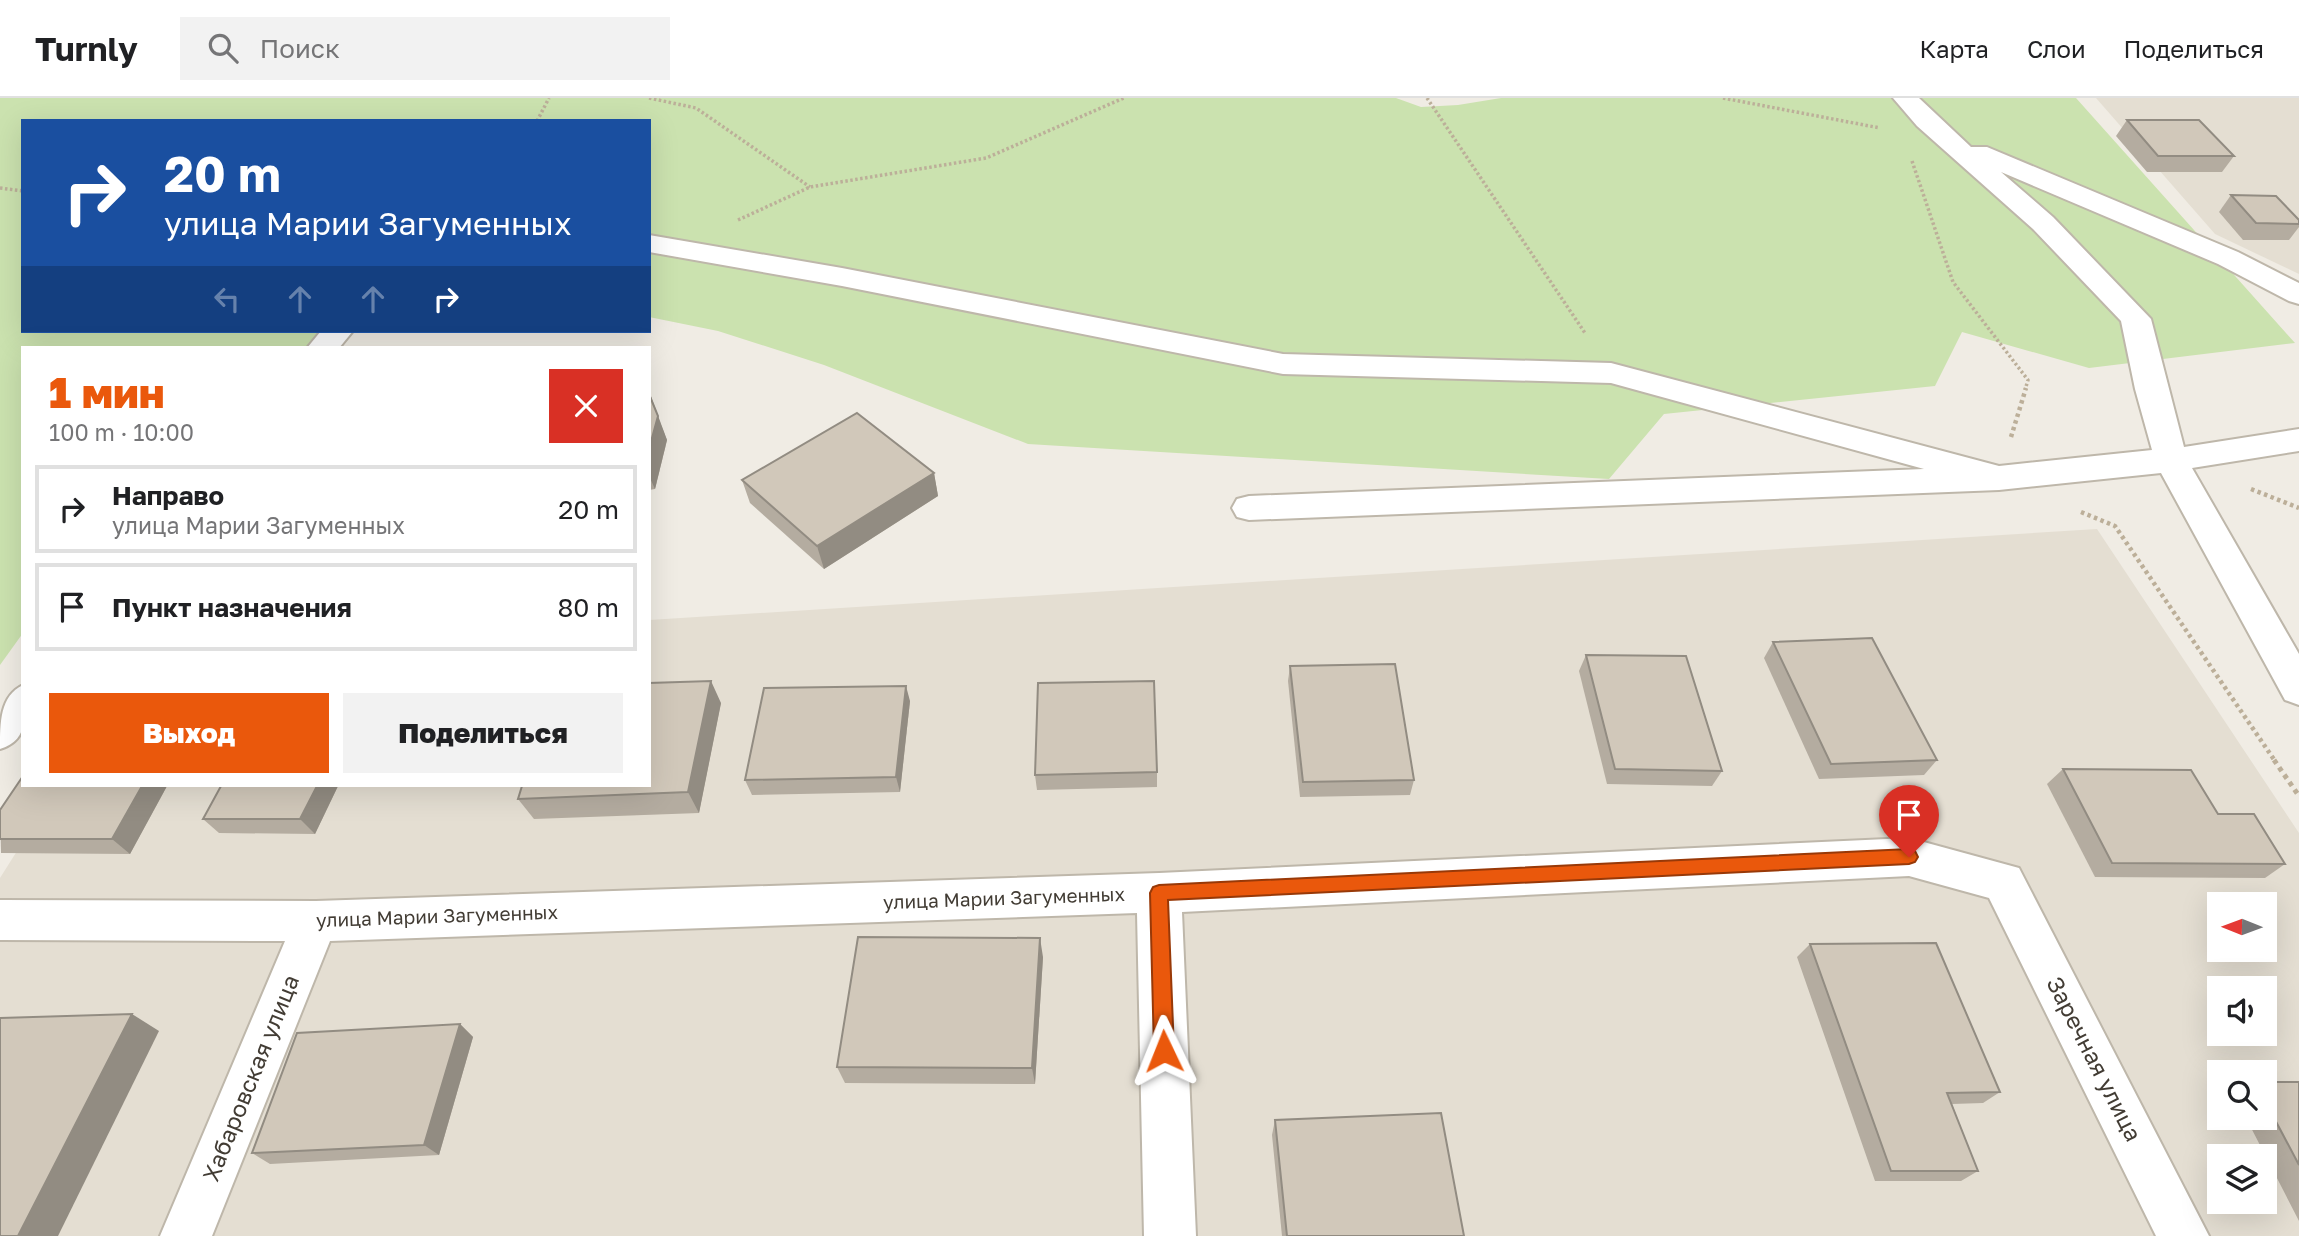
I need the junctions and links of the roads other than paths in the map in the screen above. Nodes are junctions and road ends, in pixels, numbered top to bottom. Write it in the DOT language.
graph roads {
  1 [pos="1905,98"];
  2 [pos="1953,143"];
  3 [pos="664,246"];
  4 [pos="2299,295"];
  5 [pos="336,333"];
  6 [pos="324,346"];
  7 [pos="2299,440"];
  8 [pos="2171,460"];
  9 [pos="1999,478"];
  10 [pos="1249,508"];
  11 [pos="2299,689"];
  12 [pos="21,704"];
  13 [pos="0,733"];
  14 [pos="2004,882"];
  15 [pos="1159,893"];
  16 [pos="0,920"];
  17 [pos="316,920"];
  18 [pos="186,1236"];
  19 [pos="1170,1236"];
  20 [pos="2183,1236"];
  1 -- 2 [label="street"];
  2 -- 4 [label="street"];
  2 -- 8 [label="street"];
  3 -- 9 [label="street"];
  5 -- 6 [label="street"];
  7 -- 8 [label="street"];
  8 -- 9 [label="street"];
  8 -- 11 [label="street"];
  9 -- 10 [label="street"];
  12 -- 13 [label="street"];
  14 -- 15 [label="street, улица Марии Загуменных"];
  14 -- 20 [label="street, Заречная улица"];
  15 -- 17 [label="street, улица Марии Загуменных"];
  15 -- 19 [label="street"];
  16 -- 17 [label="street, улица Марии Загуменных"];
  17 -- 18 [label="street, Хабаровская улица"];
}
